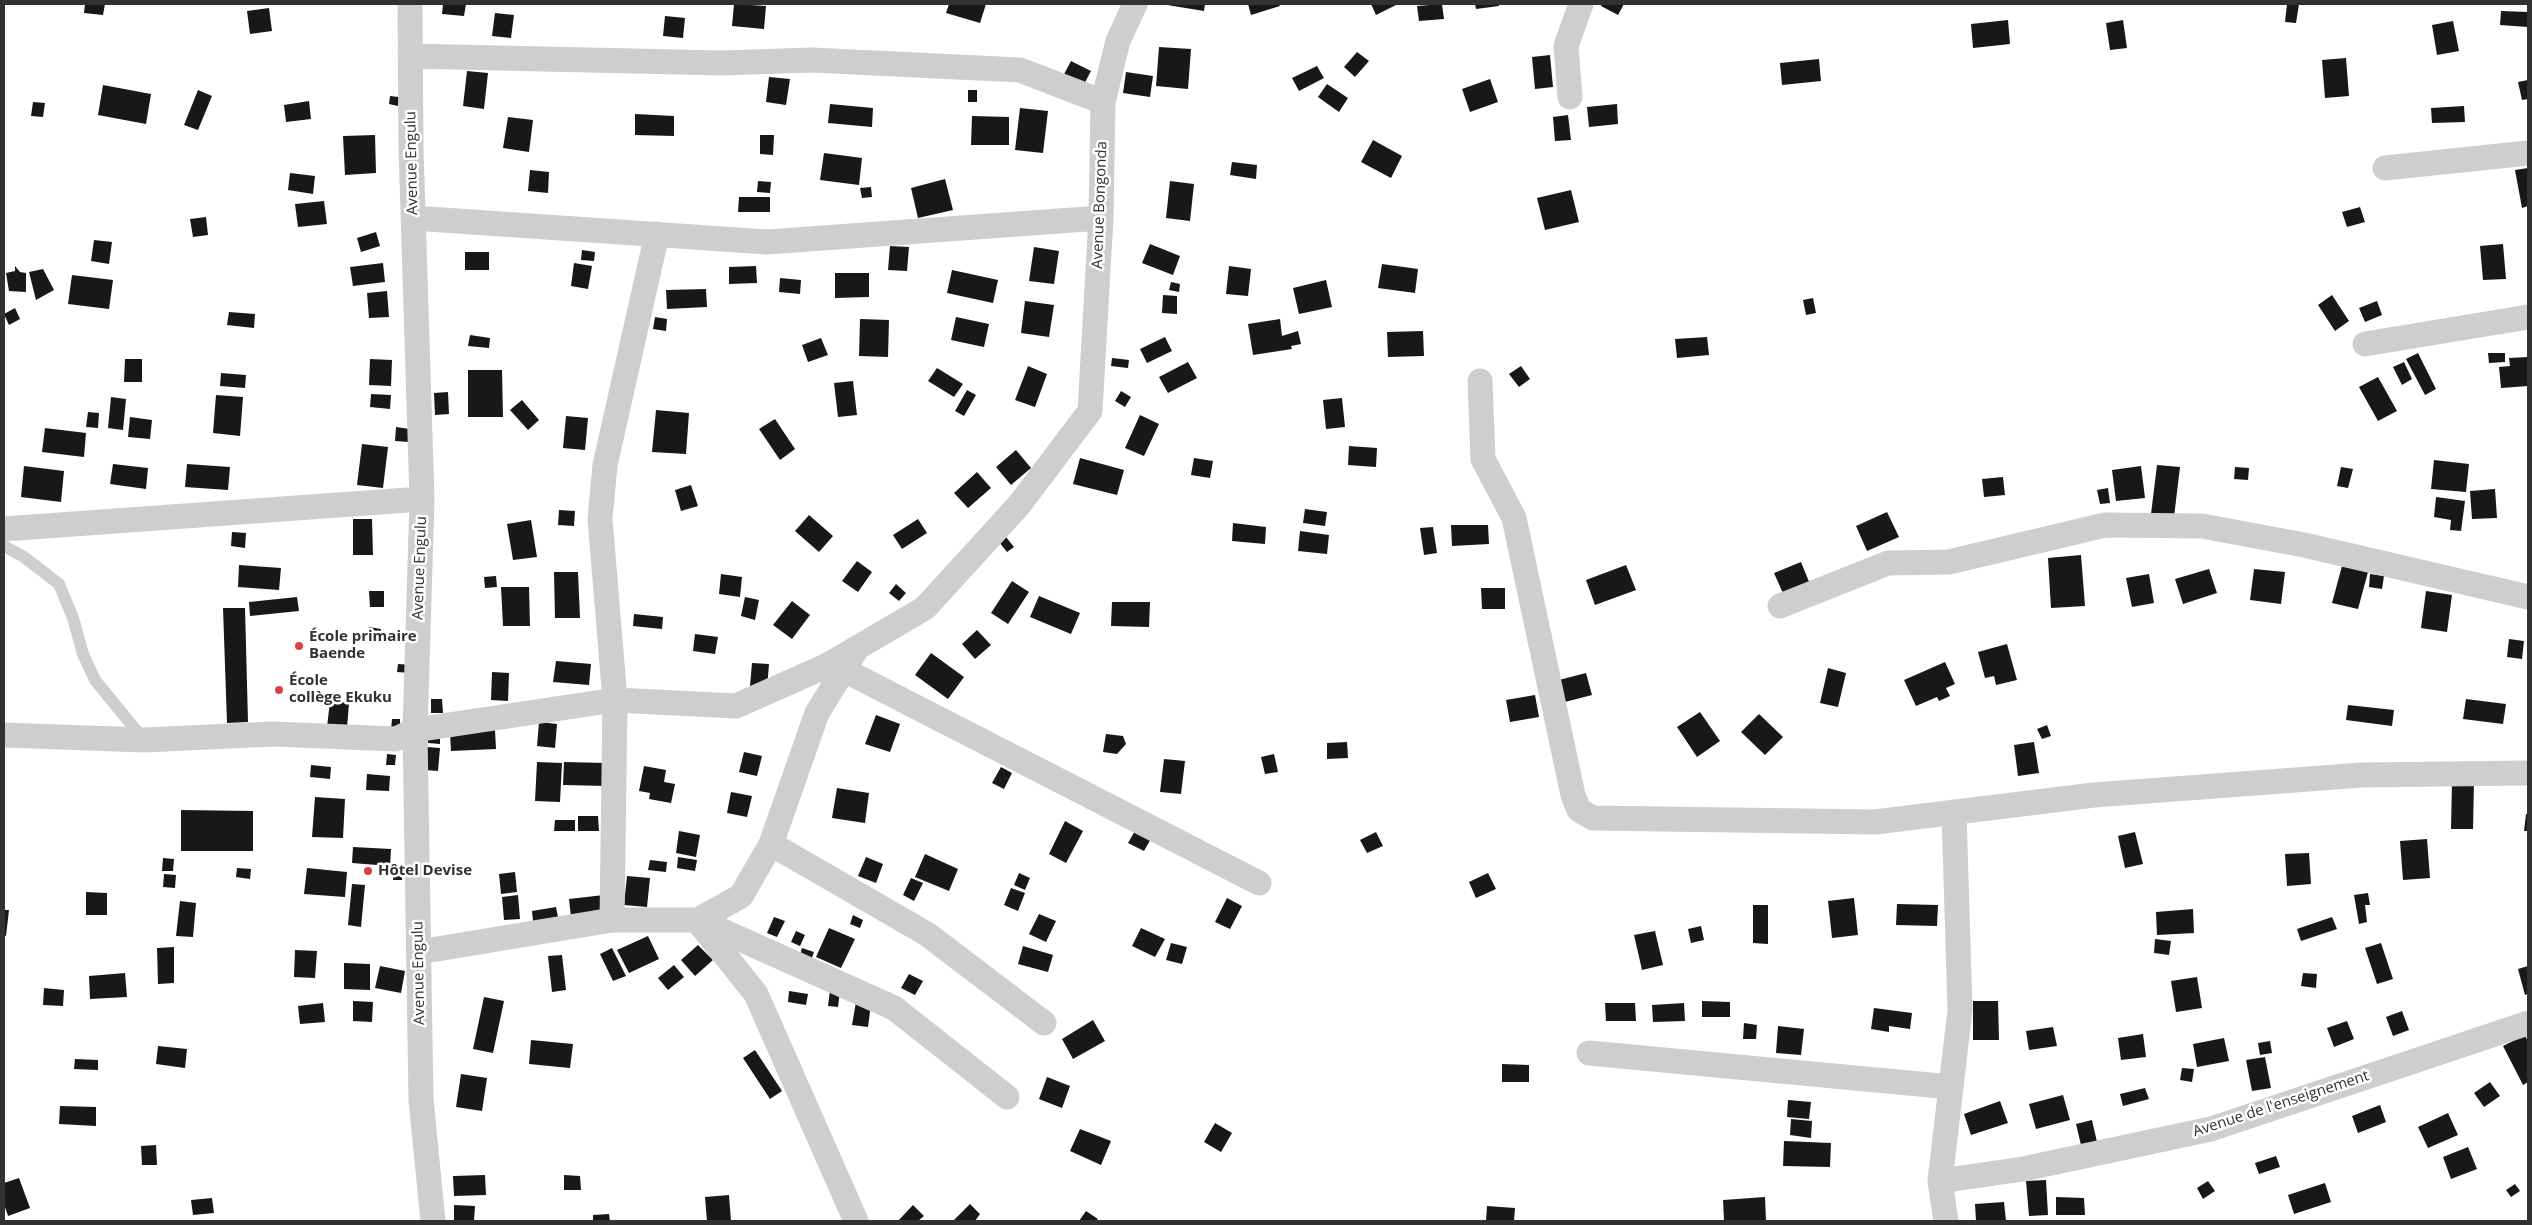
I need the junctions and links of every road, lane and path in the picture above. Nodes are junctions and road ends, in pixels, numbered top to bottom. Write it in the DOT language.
graph roads {
  1 [pos="410,4"];
  2 [pos="1135,4"];
  3 [pos="1581,4"];
  4 [pos="410,56"];
  5 [pos="1570,97"];
  6 [pos="1103,102"];
  7 [pos="2528,153"];
  8 [pos="2385,168"];
  9 [pos="413,218"];
  10 [pos="1101,218"];
  11 [pos="657,234"];
  12 [pos="2528,317"];
  13 [pos="2365,344"];
  14 [pos="1480,381"];
  15 [pos="422,500"];
  16 [pos="4,529"];
  17 [pos="4,546"];
  18 [pos="2528,597"];
  19 [pos="1780,606"];
  20 [pos="857,648"];
  21 [pos="844,670"];
  22 [pos="615,700"];
  23 [pos="415,730"];
  24 [pos="4,735"];
  25 [pos="144,740"];
  26 [pos="2528,773"];
  27 [pos="1954,812"];
  28 [pos="771,844"];
  29 [pos="1259,883"];
  30 [pos="612,920"];
  31 [pos="698,920"];
  32 [pos="419,952"];
  33 [pos="1044,1023"];
  34 [pos="2528,1023"];
  35 [pos="1589,1052"];
  36 [pos="1951,1087"];
  37 [pos="1007,1097"];
  38 [pos="1940,1181"];
  39 [pos="433,1221"];
  40 [pos="856,1221"];
  41 [pos="1946,1221"];
  1 -- 4 [label="street, Avenue Engulu"];
  2 -- 6 [label="street, Avenue Bongonda"];
  3 -- 5 [label="street"];
  4 -- 6 [label="street"];
  4 -- 9 [label="street, Avenue Engulu"];
  6 -- 10 [label="street, Avenue Bongonda"];
  7 -- 8 [label="street"];
  9 -- 11 [label="street"];
  9 -- 15 [label="street, Avenue Engulu"];
  10 -- 11 [label="street"];
  10 -- 20 [label="street, Avenue Bongonda"];
  11 -- 22 [label="street"];
  12 -- 13 [label="street"];
  14 -- 27 [label="street"];
  15 -- 16 [label="street"];
  15 -- 23 [label="street, Avenue Engulu"];
  17 -- 25 [label="lane"];
  18 -- 19 [label="street"];
  20 -- 21 [label="street"];
  20 -- 22 [label="street"];
  21 -- 28 [label="street"];
  21 -- 29 [label="street"];
  22 -- 23 [label="street"];
  22 -- 30 [label="street"];
  23 -- 25 [label="street"];
  23 -- 32 [label="street, Avenue Engulu"];
  24 -- 25 [label="street"];
  26 -- 27 [label="street"];
  27 -- 36 [label="street"];
  28 -- 31 [label="street"];
  28 -- 33 [label="street"];
  30 -- 31 [label="street"];
  30 -- 32 [label="street"];
  31 -- 37 [label="street"];
  31 -- 40 [label="street"];
  32 -- 39 [label="street, Avenue Engulu"];
  34 -- 38 [label="street, Avenue de l'enseignement"];
  35 -- 36 [label="street"];
  36 -- 38 [label="street"];
  38 -- 41 [label="street"];
}
